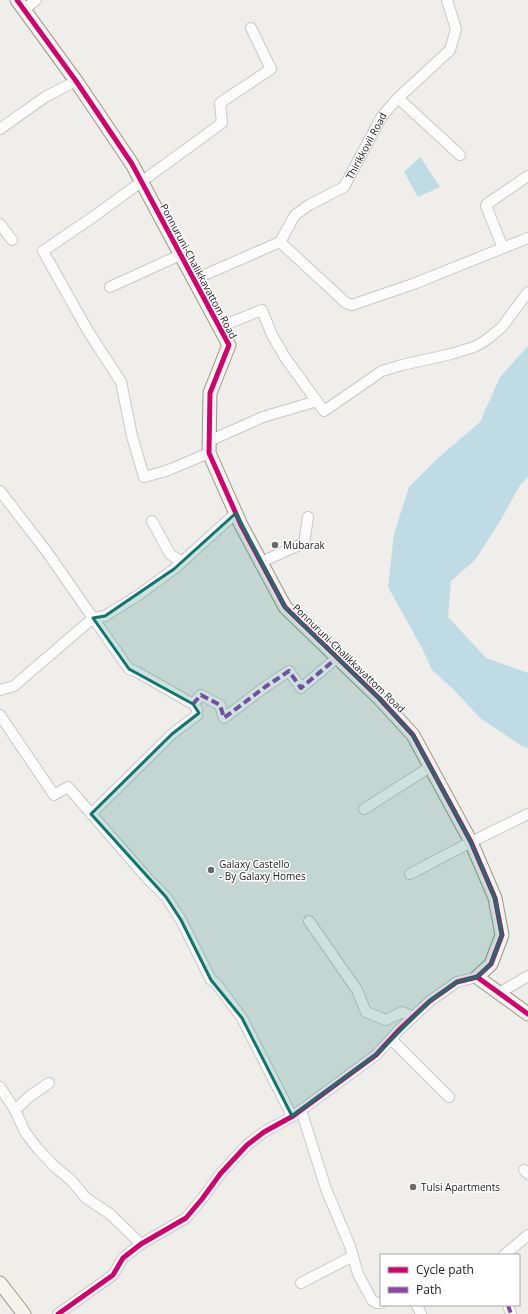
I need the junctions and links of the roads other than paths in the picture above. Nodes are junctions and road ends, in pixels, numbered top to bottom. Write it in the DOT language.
graph roads {
  1 [pos="36,0"];
  2 [pos="447,0"];
  3 [pos="21,5"];
  4 [pos="251,28"];
  5 [pos="76,81"];
  6 [pos="398,98"];
  7 [pos="0,129"];
  8 [pos="460,155"];
  9 [pos="528,176"];
  10 [pos="141,182"];
  11 [pos="0,224"];
  12 [pos="528,238"];
  13 [pos="12,240"];
  14 [pos="280,242"];
  15 [pos="503,248"];
  16 [pos="180,256"];
  17 [pos="193,280"];
  18 [pos="110,287"];
  19 [pos="528,292"];
  20 [pos="219,327"];
  21 [pos="316,401"];
  22 [pos="209,447"];
  23 [pos="0,491"];
  24 [pos="236,513"];
  25 [pos="308,517"];
  26 [pos="152,521"];
  27 [pos="182,562"];
  28 [pos="261,562"];
  29 [pos="93,618"];
  30 [pos="338,657"];
  31 [pos="0,690"];
  32 [pos="193,704"];
  33 [pos="0,715"];
  34 [pos="430,767"];
  35 [pos="364,809"];
  36 [pos="91,814"];
  37 [pos="528,814"];
  38 [pos="471,842"];
  39 [pos="410,874"];
  40 [pos="309,921"];
  41 [pos="528,976"];
  42 [pos="477,977"];
  43 [pos="499,993"];
  44 [pos="528,1014"];
  45 [pos="413,1017"];
  46 [pos="391,1039"];
  47 [pos="49,1083"];
  48 [pos="0,1087"];
  49 [pos="449,1097"];
  50 [pos="15,1110"];
  51 [pos="301,1110"];
  52 [pos="292,1116"];
  53 [pos="528,1235"];
  54 [pos="141,1244"];
  55 [pos="505,1254"];
  56 [pos="353,1256"];
  57 [pos="0,1283"];
  58 [pos="301,1283"];
  59 [pos="380,1303"];
  60 [pos="24,1314"];
  61 [pos="58,1314"];
  1 -- 3 [label="street"];
  2 -- 6 [label="street, Thirikkovil Road"];
  3 -- 5 [label="street, Ponnuruni-Chalikkavattom Road"];
  4 -- 10 [label="street"];
  5 -- 7 [label="street"];
  5 -- 10 [label="street, Ponnuruni-Chalikkavattom Road"];
  6 -- 8 [label="street"];
  6 -- 14 [label="street, Thirikkovil Road"];
  9 -- 15 [label="street"];
  10 -- 16 [label="street, Ponnuruni-Chalikkavattom Road"];
  10 -- 22 [label="street"];
  11 -- 13 [label="street"];
  12 -- 15 [label="street"];
  14 -- 15 [label="street"];
  14 -- 17 [label="street"];
  16 -- 17 [label="street, Ponnuruni-Chalikkavattom Road"];
  16 -- 18 [label="street"];
  17 -- 20 [label="street, Ponnuruni-Chalikkavattom Road"];
  19 -- 21 [label="street"];
  20 -- 21 [label="street"];
  20 -- 22 [label="street, Ponnuruni-Chalikkavattom Road"];
  21 -- 22 [label="street"];
  22 -- 24 [label="street, Ponnuruni-Chalikkavattom Road"];
  23 -- 29 [label="street"];
  24 -- 27 [label="street"];
  24 -- 28 [label="street, Ponnuruni-Chalikkavattom Road"];
  25 -- 28 [label="street"];
  26 -- 27 [label="street"];
  27 -- 29 [label="street"];
  28 -- 30 [label="street, Ponnuruni-Chalikkavattom Road"];
  29 -- 31 [label="street"];
  29 -- 32 [label="street"];
  30 -- 32 [label="street"];
  30 -- 34 [label="street, Ponnuruni-Chalikkavattom Road"];
  32 -- 36 [label="street"];
  33 -- 36 [label="street"];
  34 -- 35 [label="street"];
  34 -- 38 [label="street, Ponnuruni-Chalikkavattom Road"];
  36 -- 52 [label="street"];
  37 -- 38 [label="street"];
  38 -- 39 [label="street"];
  38 -- 42 [label="street, Ponnuruni-Chalikkavattom Road"];
  40 -- 45 [label="street"];
  41 -- 43 [label="street"];
  42 -- 43 [label="street"];
  42 -- 45 [label="street"];
  43 -- 44 [label="street"];
  45 -- 46 [label="street"];
  46 -- 49 [label="street"];
  46 -- 51 [label="street"];
  47 -- 50 [label="street"];
  48 -- 50 [label="street"];
  50 -- 54 [label="street"];
  51 -- 52 [label="street"];
  51 -- 56 [label="street"];
  52 -- 54 [label="street"];
  53 -- 55 [label="street"];
  54 -- 61 [label="street"];
  56 -- 58 [label="street"];
  56 -- 59 [label="street"];
  57 -- 60 [label="street"];
}
